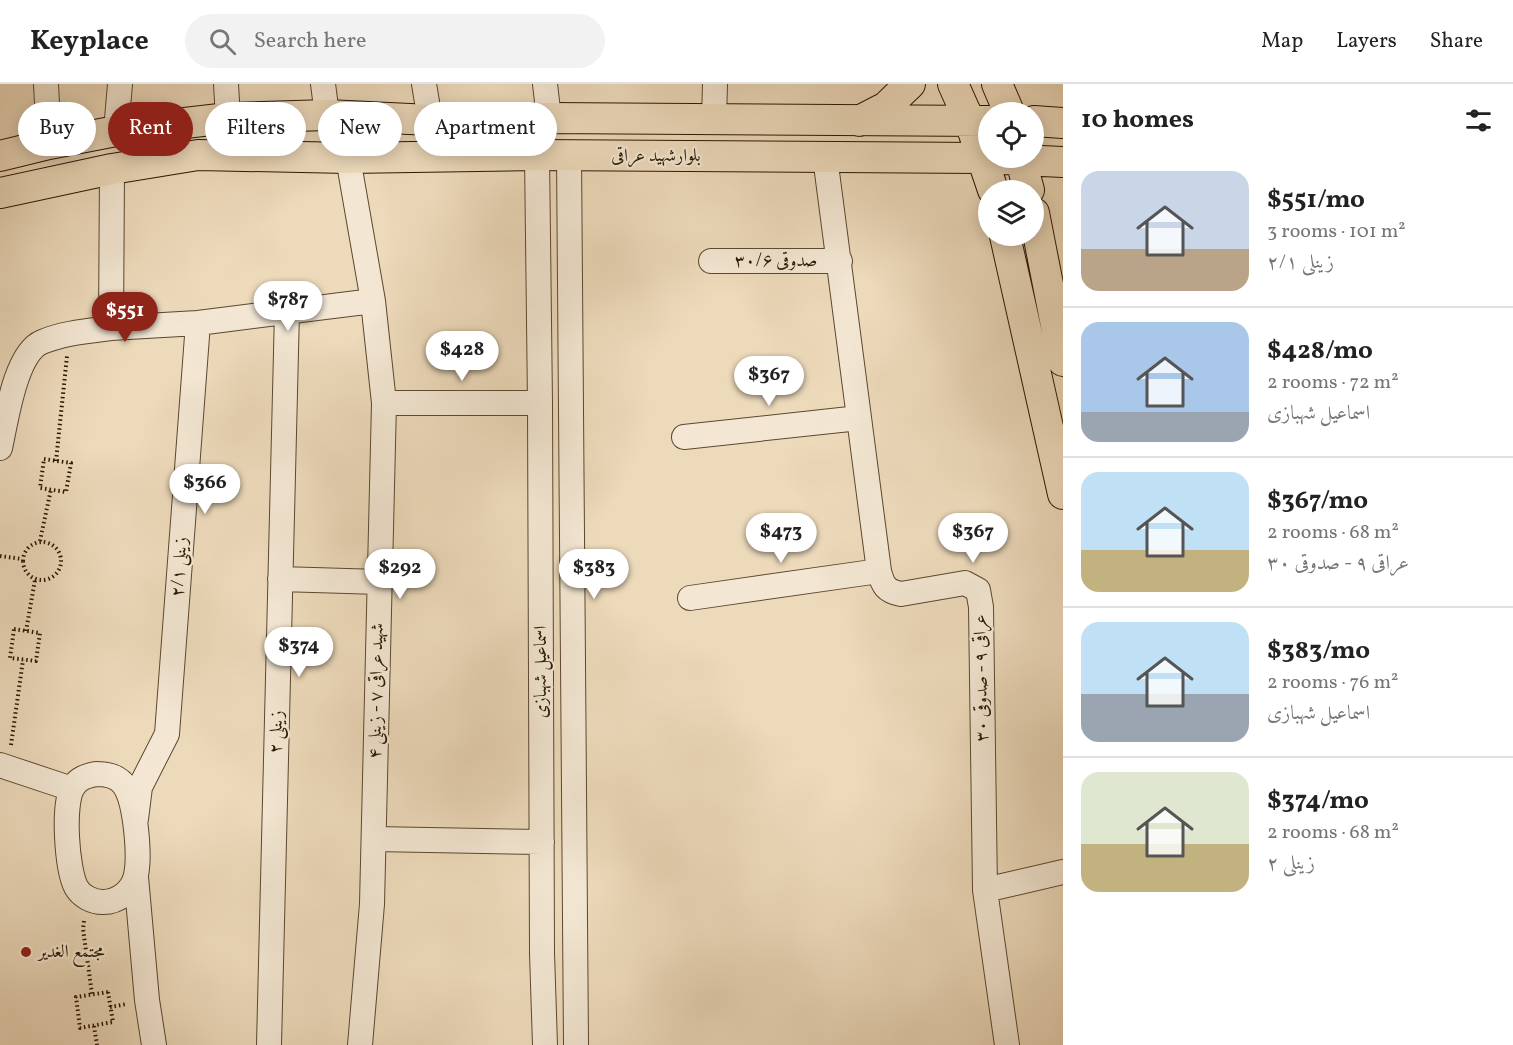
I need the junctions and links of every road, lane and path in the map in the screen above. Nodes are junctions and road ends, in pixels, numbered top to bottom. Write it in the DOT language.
graph roads {
  1 [pos="46,84"];
  2 [pos="120,84"];
  3 [pos="226,84"];
  4 [pos="323,84"];
  5 [pos="424,84"];
  6 [pos="545,84"];
  7 [pos="715,84"];
  8 [pos="910,84"];
  9 [pos="953,84"];
  10 [pos="997,84"];
  11 [pos="47,102"];
  12 [pos="118,102"];
  13 [pos="227,102"];
  14 [pos="325,102"];
  15 [pos="427,102"];
  16 [pos="547,102"];
  17 [pos="1005,102"];
  18 [pos="557,118"];
  19 [pos="714,120"];
  20 [pos="859,121"];
  21 [pos="978,121"];
  22 [pos="978,122"];
  23 [pos="1044,122"];
  24 [pos="1063,123"];
  25 [pos="18,152"];
  26 [pos="557,155"];
  27 [pos="569,155"];
  28 [pos="0,156"];
  29 [pos="474,156"];
  30 [pos="537,156"];
  31 [pos="825,157"];
  32 [pos="348,158"];
  33 [pos="978,158"];
  34 [pos="1044,161"];
  35 [pos="1063,162"];
  36 [pos="112,170"];
  37 [pos="0,193"];
  38 [pos="1007,246"];
  39 [pos="1040,246"];
  40 [pos="711,261"];
  41 [pos="840,261"];
  42 [pos="373,301"];
  43 [pos="287,311"];
  44 [pos="198,323"];
  45 [pos="111,328"];
  46 [pos="70,334"];
  47 [pos="1063,361"];
  48 [pos="384,403"];
  49 [pos="540,403"];
  50 [pos="859,418"];
  51 [pos="684,437"];
  52 [pos="0,448"];
  53 [pos="56,461"];
  54 [pos="51,489"];
  55 [pos="1063,495"];
  56 [pos="40,541"];
  57 [pos="0,556"];
  58 [pos="22,559"];
  59 [pos="879,571"];
  60 [pos="280,579"];
  61 [pos="35,580"];
  62 [pos="380,582"];
  63 [pos="690,598"];
  64 [pos="26,631"];
  65 [pos="23,660"];
  66 [pos="4,766"];
  67 [pos="72,789"];
  68 [pos="136,819"];
  69 [pos="374,839"];
  70 [pos="542,842"];
  71 [pos="1063,872"];
  72 [pos="136,877"];
  73 [pos="986,890"];
  74 [pos="87,898"];
  75 [pos="92,994"];
  76 [pos="94,1026"];
  77 [pos="97,1045"];
  78 [pos="154,1045"];
  79 [pos="269,1045"];
  80 [pos="360,1045"];
  81 [pos="545,1045"];
  82 [pos="576,1045"];
  83 [pos="1007,1045"];
  1 -- 11 [label="street"];
  2 -- 12 [label="street"];
  3 -- 13 [label="street"];
  4 -- 14 [label="street"];
  5 -- 15 [label="street"];
  6 -- 16 [label="street"];
  7 -- 19 [label="street"];
  8 -- 20 [label="main road"];
  9 -- 21 [label="main road"];
  10 -- 17 [label="main road"];
  18 -- 19 [label="main road, بلوارشهید عراقی"];
  19 -- 20 [label="main road, بلوارشهید عراقی"];
  20 -- 22 [label="main road, بلوارشهید عراقی"];
  23 -- 24 [label="main road"];
  25 -- 28 [label="main road, بلوارشهید عراقی"];
  26 -- 27 [label="main road, بلوارشهید عراقی"];
  27 -- 31 [label="main road, بلوارشهید عراقی"];
  27 -- 82 [label="street, اسماعیل شهبازی"];
  29 -- 32 [label="main road, بلوارشهید عراقی"];
  30 -- 49 [label="street, اسماعیل شهبازی"];
  31 -- 33 [label="main road, بلوارشهید عراقی"];
  31 -- 41 [label="street, عراقی ۹ - صدوقی ۳۰"];
  32 -- 36 [label="main road, بلوارشهید عراقی"];
  32 -- 42 [label="street, شهید عراقی ۷ - زینلی ۴"];
  34 -- 35 [label="main road, بلوارشهید عراقی"];
  36 -- 37 [label="main road, بلوارشهید عراقی"];
  36 -- 45 [label="street"];
  38 -- 55 [label="main road"];
  39 -- 47 [label="main road"];
  40 -- 41 [label="street, صدوقی ۳۰/۶"];
  41 -- 50 [label="street, عراقی ۹ - صدوقی ۳۰"];
  42 -- 43 [label="street"];
  42 -- 48 [label="street, شهید عراقی ۷ - زینلی ۴"];
  43 -- 44 [label="street"];
  43 -- 60 [label="street, زینلی ۲"];
  44 -- 45 [label="street"];
  44 -- 68 [label="street, زینلی ۲/۱"];
  45 -- 46 [label="street"];
  46 -- 52 [label="street"];
  46 -- 53 [label="path"];
  48 -- 49 [label="street"];
  48 -- 62 [label="street, شهید عراقی ۷ - زینلی ۴"];
  49 -- 70 [label="street, اسماعیل شهبازی"];
  50 -- 51 [label="street"];
  50 -- 59 [label="street, عراقی ۹ - صدوقی ۳۰"];
  53 -- 54 [label="path"];
  53 -- 54 [label="path"];
  54 -- 56 [label="path"];
  56 -- 58 [label="path"];
  56 -- 61 [label="path"];
  57 -- 58 [label="path"];
  58 -- 61 [label="path"];
  59 -- 63 [label="street"];
  59 -- 73 [label="street, عراقی ۹ - صدوقی ۳۰"];
  60 -- 62 [label="street"];
  60 -- 79 [label="street, زینلی ۲"];
  61 -- 64 [label="path"];
  62 -- 69 [label="street, شهید عراقی ۷ - زینلی ۴"];
  64 -- 65 [label="path"];
  64 -- 65 [label="path"];
  65 -- 66 [label="path"];
  66 -- 67 [label="street"];
  67 -- 68 [label="street"];
  67 -- 74 [label="street"];
  68 -- 72 [label="street"];
  69 -- 70 [label="street"];
  69 -- 80 [label="street, شهید عراقی ۷ - زینلی ۴"];
  70 -- 81 [label="street, اسماعیل شهبازی"];
  71 -- 73 [label="street"];
  72 -- 74 [label="street"];
  72 -- 78 [label="street"];
  73 -- 83 [label="street, عراقی ۹ - صدوقی ۳۰"];
  74 -- 75 [label="path"];
  75 -- 76 [label="path"];
  75 -- 76 [label="path"];
  76 -- 77 [label="path"];
}
